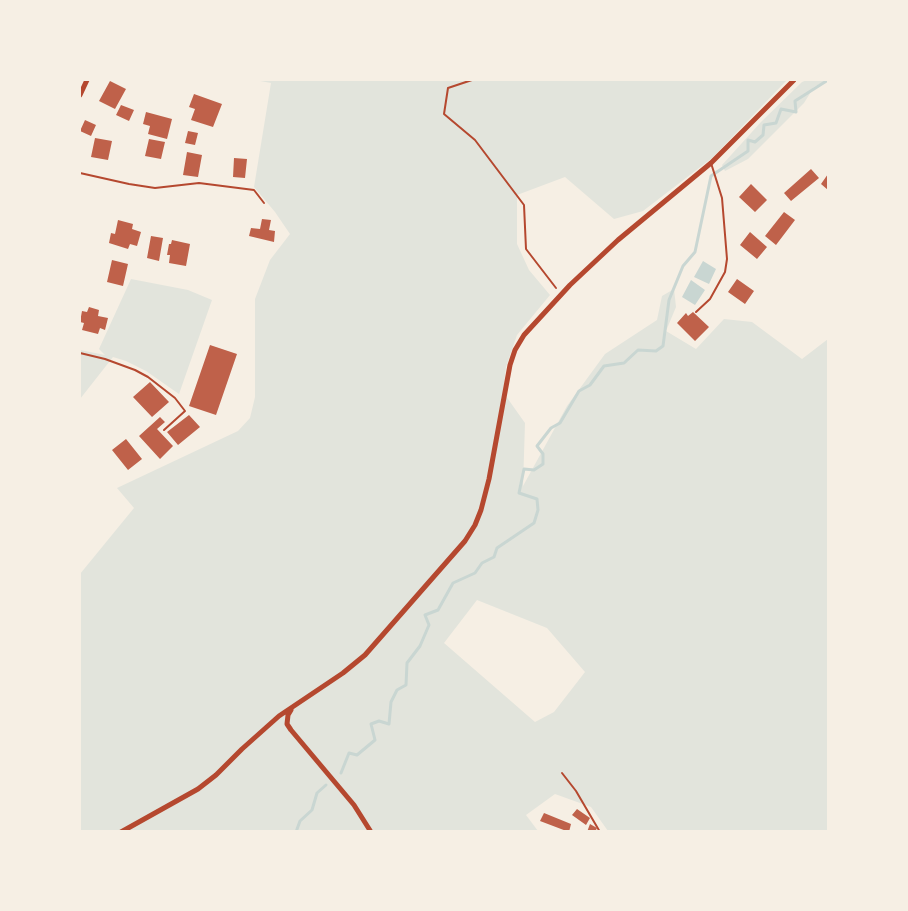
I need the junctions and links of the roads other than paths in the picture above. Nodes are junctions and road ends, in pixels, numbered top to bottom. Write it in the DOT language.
graph roads {
  1 [pos="87,80"];
  2 [pos="794,80"];
  3 [pos="80,95"];
  4 [pos="711,163"];
  5 [pos="80,173"];
  6 [pos="264,203"];
  7 [pos="696,312"];
  8 [pos="80,353"];
  9 [pos="164,430"];
  10 [pos="294,706"];
  11 [pos="562,773"];
  12 [pos="121,831"];
  13 [pos="371,831"];
  14 [pos="600,831"];
  1 -- 3 [label="street"];
  2 -- 4 [label="street"];
  4 -- 7 [label="lane"];
  4 -- 10 [label="street"];
  5 -- 6 [label="lane"];
  8 -- 9 [label="lane"];
  10 -- 12 [label="street"];
  10 -- 13 [label="street"];
  11 -- 14 [label="lane"];
}
